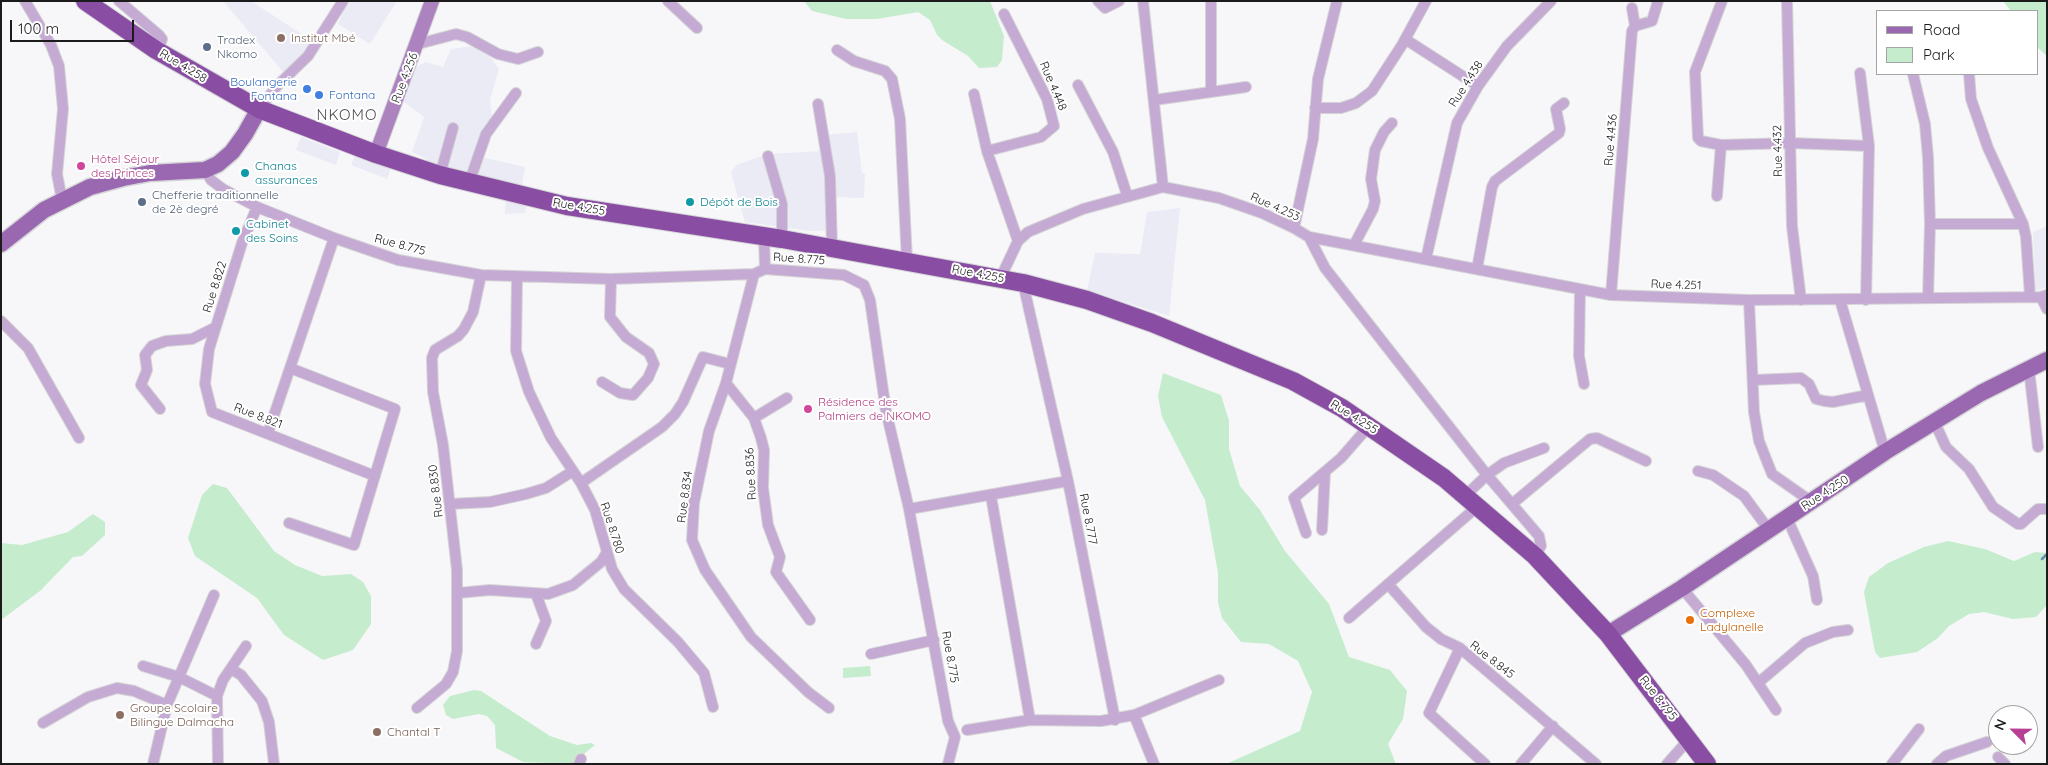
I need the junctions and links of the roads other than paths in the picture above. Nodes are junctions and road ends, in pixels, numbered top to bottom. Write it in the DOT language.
graph roads {
  1 [pos="25,1"];
  2 [pos="85,1"];
  3 [pos="119,1"];
  4 [pos="343,1"];
  5 [pos="432,1"];
  6 [pos="668,1"];
  7 [pos="1098,1"];
  8 [pos="1119,1"];
  9 [pos="1144,1"];
  10 [pos="1211,1"];
  11 [pos="1336,1"];
  12 [pos="1426,1"];
  13 [pos="1550,1"];
  14 [pos="1658,1"];
  15 [pos="1722,1"];
  16 [pos="1788,1"];
  17 [pos="109,8"];
  18 [pos="1632,8"];
  19 [pos="1004,14"];
  20 [pos="1635,26"];
  21 [pos="697,28"];
  22 [pos="1405,40"];
  23 [pos="418,44"];
  24 [pos="156,50"];
  25 [pos="837,50"];
  26 [pos="538,52"];
  27 [pos="1860,73"];
  28 [pos="1913,75"];
  29 [pos="1969,75"];
  30 [pos="1078,85"];
  31 [pos="1246,86"];
  32 [pos="1478,86"];
  33 [pos="1211,92"];
  34 [pos="516,93"];
  35 [pos="974,94"];
  36 [pos="1154,100"];
  37 [pos="1564,103"];
  38 [pos="818,104"];
  39 [pos="1315,108"];
  40 [pos="259,109"];
  41 [pos="1392,123"];
  42 [pos="453,128"];
  43 [pos="1791,142"];
  44 [pos="1721,145"];
  45 [pos="1869,146"];
  46 [pos="987,151"];
  47 [pos="376,154"];
  48 [pos="768,156"];
  49 [pos="205,170"];
  50 [pos="440,175"];
  51 [pos="469,183"];
  52 [pos="1163,186"];
  53 [pos="1127,195"];
  54 [pos="1717,196"];
  55 [pos="62,200"];
  56 [pos="257,207"];
  57 [pos="1930,224"];
  58 [pos="2023,224"];
  59 [pos="1294,228"];
  60 [pos="764,236"];
  61 [pos="1309,237"];
  62 [pos="334,238"];
  63 [pos="782,239"];
  64 [pos="1018,240"];
  65 [pos="1,244"];
  66 [pos="1354,245"];
  67 [pos="832,247"];
  68 [pos="1426,259"];
  69 [pos="907,261"];
  70 [pos="765,269"];
  71 [pos="1477,269"];
  72 [pos="754,274"];
  73 [pos="481,275"];
  74 [pos="518,277"];
  75 [pos="1000,278"];
  76 [pos="611,279"];
  77 [pos="1023,283"];
  78 [pos="1580,289"];
  79 [pos="1611,295"];
  80 [pos="2030,296"];
  81 [pos="2044,296"];
  82 [pos="1928,298"];
  83 [pos="1749,300"];
  84 [pos="1801,300"];
  85 [pos="1840,300"];
  86 [pos="1866,300"];
  87 [pos="2047,309"];
  88 [pos="1,321"];
  89 [pos="214,328"];
  90 [pos="2047,360"];
  91 [pos="730,364"];
  92 [pos="290,368"];
  93 [pos="2029,369"];
  94 [pos="1754,380"];
  95 [pos="602,382"];
  96 [pos="726,383"];
  97 [pos="1584,384"];
  98 [pos="1868,395"];
  99 [pos="787,398"];
  100 [pos="160,409"];
  101 [pos="754,418"];
  102 [pos="1935,423"];
  103 [pos="1369,426"];
  104 [pos="268,434"];
  105 [pos="79,438"];
  106 [pos="2038,447"];
  107 [pos="1544,448"];
  108 [pos="1885,452"];
  109 [pos="1646,461"];
  110 [pos="573,471"];
  111 [pos="1698,471"];
  112 [pos="1325,472"];
  113 [pos="1487,475"];
  114 [pos="375,476"];
  115 [pos="1068,481"];
  116 [pos="582,483"];
  117 [pos="991,496"];
  118 [pos="1472,500"];
  119 [pos="1812,502"];
  120 [pos="450,504"];
  121 [pos="1512,504"];
  122 [pos="909,509"];
  123 [pos="2047,509"];
  124 [pos="1787,518"];
  125 [pos="290,523"];
  126 [pos="1322,530"];
  127 [pos="1769,530"];
  128 [pos="1306,533"];
  129 [pos="607,552"];
  130 [pos="1534,556"];
  131 [pos="1388,584"];
  132 [pos="1682,588"];
  133 [pos="458,594"];
  134 [pos="536,594"];
  135 [pos="214,595"];
  136 [pos="1817,600"];
  137 [pos="1349,618"];
  138 [pos="810,620"];
  139 [pos="1848,630"];
  140 [pos="1608,634"];
  141 [pos="934,640"];
  142 [pos="536,644"];
  143 [pos="246,646"];
  144 [pos="1460,648"];
  145 [pos="871,654"];
  146 [pos="144,666"];
  147 [pos="231,669"];
  148 [pos="179,677"];
  149 [pos="1219,680"];
  150 [pos="1758,683"];
  151 [pos="217,696"];
  152 [pos="167,705"];
  153 [pos="713,707"];
  154 [pos="417,708"];
  155 [pos="829,708"];
  156 [pos="1776,710"];
  157 [pos="1134,716"];
  158 [pos="1030,720"];
  159 [pos="1116,720"];
  160 [pos="43,722"];
  161 [pos="1553,726"];
  162 [pos="1919,729"];
  163 [pos="967,730"];
  164 [pos="1689,739"];
  165 [pos="1987,742"];
  166 [pos="1708,763"];
  167 [pos="153,764"];
  168 [pos="218,764"];
  169 [pos="274,764"];
  170 [pos="948,764"];
  171 [pos="1154,764"];
  172 [pos="1485,764"];
  173 [pos="1521,764"];
  174 [pos="1596,764"];
  175 [pos="1667,764"];
  176 [pos="1892,764"];
  177 [pos="1937,764"];
  1 -- 55 [label="street"];
  2 -- 17 [label="highway, Rue 4.258"];
  3 -- 24 [label="street"];
  4 -- 40 [label="street"];
  5 -- 23 [label="street, Rue 4.256"];
  6 -- 21 [label="street"];
  7 -- 8 [label="street"];
  9 -- 36 [label="street"];
  10 -- 33 [label="street"];
  11 -- 39 [label="street"];
  12 -- 22 [label="street"];
  13 -- 32 [label="street, Rue 4.438"];
  14 -- 20 [label="street"];
  15 -- 44 [label="street"];
  16 -- 43 [label="street, Rue 4.432"];
  17 -- 24 [label="highway, Rue 4.258"];
  18 -- 20 [label="street"];
  19 -- 46 [label="street, Rue 4.448"];
  20 -- 79 [label="street, Rue 4.436"];
  22 -- 32 [label="street"];
  22 -- 39 [label="street"];
  23 -- 26 [label="street"];
  23 -- 47 [label="street, Rue 4.256"];
  24 -- 40 [label="highway, Rue 4.258"];
  25 -- 69 [label="street"];
  27 -- 45 [label="street"];
  28 -- 57 [label="street"];
  29 -- 58 [label="street"];
  30 -- 53 [label="street"];
  31 -- 33 [label="street"];
  32 -- 68 [label="street, Rue 4.438"];
  33 -- 36 [label="street"];
  34 -- 51 [label="street"];
  35 -- 46 [label="street"];
  36 -- 52 [label="street"];
  37 -- 71 [label="street"];
  38 -- 67 [label="street"];
  39 -- 59 [label="street"];
  40 -- 47 [label="highway, Rue 4.255"];
  40 -- 49 [label="main road"];
  41 -- 66 [label="street"];
  42 -- 50 [label="street"];
  43 -- 44 [label="street"];
  43 -- 45 [label="street"];
  43 -- 84 [label="street, Rue 4.432"];
  44 -- 54 [label="street"];
  45 -- 86 [label="street"];
  46 -- 64 [label="street"];
  47 -- 50 [label="highway, Rue 4.255"];
  48 -- 63 [label="street"];
  49 -- 55 [label="main road"];
  49 -- 56 [label="street, Rue 8.775"];
  50 -- 51 [label="highway, Rue 4.255"];
  51 -- 60 [label="highway, Rue 4.255"];
  52 -- 53 [label="street, Rue 4.253"];
  52 -- 59 [label="street, Rue 4.253"];
  53 -- 64 [label="street, Rue 4.253"];
  55 -- 65 [label="main road"];
  56 -- 62 [label="street, Rue 8.775"];
  56 -- 89 [label="street, Rue 8.822"];
  57 -- 58 [label="street"];
  57 -- 82 [label="street"];
  58 -- 80 [label="street"];
  59 -- 61 [label="street, Rue 4.253"];
  60 -- 63 [label="highway, Rue 4.255"];
  60 -- 70 [label="street"];
  61 -- 66 [label="street, Rue 4.251"];
  61 -- 113 [label="street, Rue 4.253"];
  62 -- 73 [label="street, Rue 8.775"];
  62 -- 92 [label="street"];
  63 -- 67 [label="highway, Rue 4.255"];
  64 -- 75 [label="street"];
  66 -- 68 [label="street, Rue 4.251"];
  67 -- 69 [label="highway, Rue 4.255"];
  68 -- 71 [label="street, Rue 4.251"];
  69 -- 75 [label="highway, Rue 4.255"];
  70 -- 72 [label="street, Rue 8.775"];
  70 -- 122 [label="street, Rue 8.775"];
  71 -- 78 [label="street, Rue 4.251"];
  72 -- 76 [label="street, Rue 8.775"];
  72 -- 91 [label="street, Rue 8.834"];
  73 -- 74 [label="street, Rue 8.775"];
  73 -- 120 [label="street, Rue 8.830"];
  74 -- 76 [label="street, Rue 8.775"];
  74 -- 110 [label="street, Rue 8.780"];
  75 -- 77 [label="highway, Rue 4.255"];
  76 -- 95 [label="street"];
  77 -- 103 [label="highway, Rue 4.255"];
  77 -- 115 [label="street"];
  78 -- 79 [label="street, Rue 4.251"];
  78 -- 97 [label="street"];
  79 -- 83 [label="street, Rue 4.251"];
  80 -- 81 [label="street, Rue 4.251"];
  80 -- 82 [label="street, Rue 4.251"];
  81 -- 87 [label="street"];
  82 -- 86 [label="street, Rue 4.251"];
  83 -- 84 [label="street, Rue 4.251"];
  83 -- 94 [label="street"];
  84 -- 85 [label="street, Rue 4.251"];
  85 -- 86 [label="street, Rue 4.251"];
  85 -- 98 [label="street"];
  88 -- 105 [label="street"];
  89 -- 100 [label="street, Rue 8.822"];
  89 -- 104 [label="street, Rue 8.821"];
  90 -- 93 [label="main road, Rue 4.250"];
  91 -- 96 [label="street, Rue 8.834"];
  91 -- 116 [label="street"];
  92 -- 104 [label="street"];
  92 -- 114 [label="street"];
  93 -- 102 [label="main road, Rue 4.250"];
  93 -- 106 [label="street"];
  94 -- 98 [label="street"];
  94 -- 119 [label="street"];
  96 -- 101 [label="street, Rue 8.836"];
  96 -- 155 [label="street, Rue 8.834"];
  98 -- 108 [label="street"];
  99 -- 101 [label="street"];
  101 -- 138 [label="street, Rue 8.836"];
  102 -- 108 [label="main road, Rue 4.250"];
  102 -- 123 [label="street"];
  103 -- 112 [label="street"];
  103 -- 118 [label="highway, Rue 4.255"];
  104 -- 114 [label="street, Rue 8.821"];
  107 -- 113 [label="street"];
  108 -- 119 [label="main road, Rue 4.250"];
  109 -- 121 [label="street"];
  110 -- 116 [label="street, Rue 8.780"];
  110 -- 120 [label="street"];
  111 -- 127 [label="street"];
  112 -- 126 [label="street"];
  112 -- 128 [label="street"];
  113 -- 118 [label="street"];
  113 -- 121 [label="street, Rue 4.253"];
  114 -- 125 [label="street"];
  115 -- 117 [label="street, Rue 8.777"];
  115 -- 159 [label="street, Rue 8.777"];
  116 -- 129 [label="street, Rue 8.780"];
  117 -- 122 [label="street, Rue 8.777"];
  117 -- 158 [label="street"];
  118 -- 130 [label="highway, Rue 4.255"];
  118 -- 131 [label="street"];
  119 -- 124 [label="main road, Rue 4.250"];
  120 -- 133 [label="street, Rue 8.830"];
  121 -- 130 [label="street, Rue 4.253"];
  122 -- 141 [label="street, Rue 8.775"];
  124 -- 127 [label="main road, Rue 4.250"];
  124 -- 136 [label="street"];
  127 -- 132 [label="main road, Rue 4.250"];
  129 -- 134 [label="street"];
  129 -- 153 [label="street, Rue 8.780"];
  130 -- 140 [label="highway, Rue 4.255"];
  131 -- 137 [label="street"];
  131 -- 144 [label="street"];
  132 -- 140 [label="main road, Rue 4.250"];
  132 -- 150 [label="street"];
  133 -- 134 [label="street"];
  133 -- 154 [label="street, Rue 8.830"];
  134 -- 142 [label="street"];
  135 -- 148 [label="street"];
  139 -- 150 [label="street"];
  140 -- 164 [label="highway, Rue 8.795"];
  141 -- 145 [label="street"];
  141 -- 170 [label="street, Rue 8.775"];
  143 -- 147 [label="street"];
  144 -- 161 [label="street, Rue 8.845"];
  144 -- 172 [label="street, Rue 8.845"];
  146 -- 148 [label="street"];
  147 -- 151 [label="street"];
  147 -- 169 [label="street"];
  148 -- 151 [label="street"];
  148 -- 152 [label="street"];
  149 -- 157 [label="street"];
  150 -- 156 [label="street"];
  151 -- 168 [label="street"];
  152 -- 160 [label="street"];
  152 -- 167 [label="street"];
  157 -- 159 [label="street"];
  157 -- 171 [label="street"];
  158 -- 159 [label="street"];
  158 -- 163 [label="street"];
  161 -- 173 [label="street"];
  161 -- 174 [label="street, Rue 8.845"];
  162 -- 176 [label="street"];
  164 -- 166 [label="highway, Rue 8.795"];
  164 -- 175 [label="street"];
  165 -- 177 [label="street"];
}
